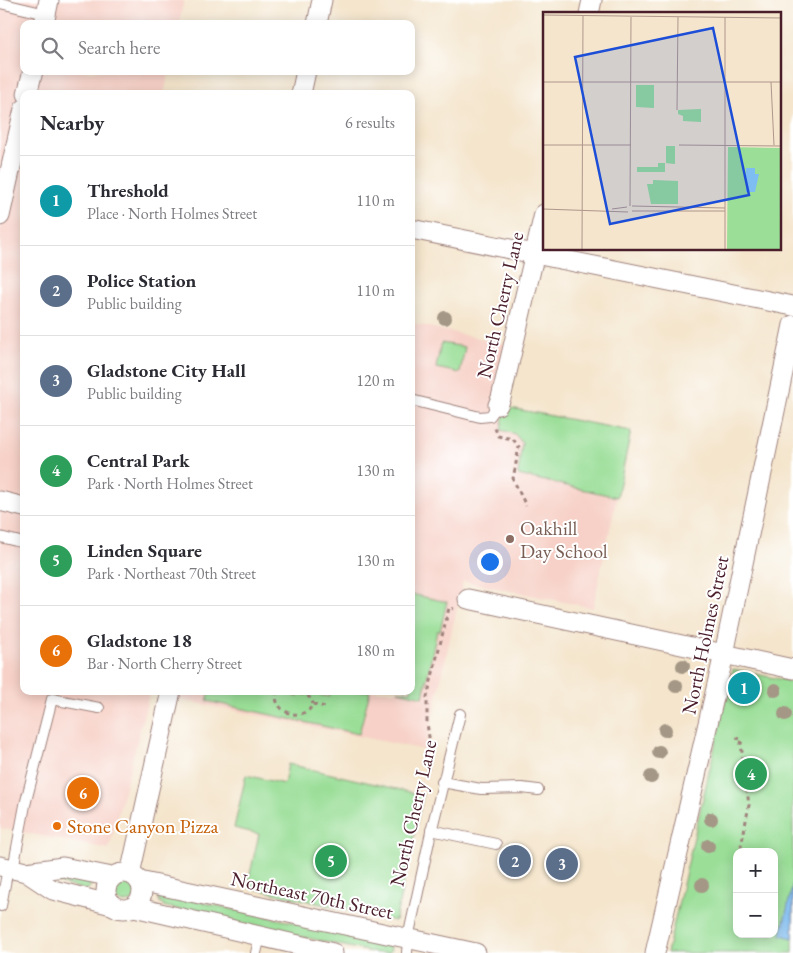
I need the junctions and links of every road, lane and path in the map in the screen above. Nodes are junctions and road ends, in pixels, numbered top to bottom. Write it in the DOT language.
graph roads {
  1 [pos="322,0"];
  2 [pos="0,3"];
  3 [pos="46,13"];
  4 [pos="317,20"];
  5 [pos="32,75"];
  6 [pos="305,75"];
  7 [pos="28,90"];
  8 [pos="303,90"];
  9 [pos="20,120"];
  10 [pos="13,139"];
  11 [pos="0,216"];
  12 [pos="543,219"];
  13 [pos="415,230"];
  14 [pos="535,255"];
  15 [pos="793,306"];
  16 [pos="793,325"];
  17 [pos="415,401"];
  18 [pos="494,411"];
  19 [pos="0,501"];
  20 [pos="20,506"];
  21 [pos="526,506"];
  22 [pos="0,537"];
  23 [pos="20,542"];
  24 [pos="468,599"];
  25 [pos="724,654"];
  26 [pos="793,669"];
  27 [pos="170,695"];
  28 [pos="275,695"];
  29 [pos="307,695"];
  30 [pos="313,704"];
  31 [pos="325,707"];
  32 [pos="99,708"];
  33 [pos="460,714"];
  34 [pos="736,738"];
  35 [pos="428,770"];
  36 [pos="442,782"];
  37 [pos="538,790"];
  38 [pos="431,830"];
  39 [pos="496,844"];
  40 [pos="741,848"];
  41 [pos="12,868"];
  42 [pos="127,877"];
  43 [pos="112,905"];
  44 [pos="1,906"];
  45 [pos="134,907"];
  46 [pos="258,944"];
  47 [pos="408,946"];
  48 [pos="333,953"];
  49 [pos="476,953"];
  50 [pos="655,953"];
  1 -- 4 [label="street"];
  2 -- 3 [label="lane"];
  5 -- 7 [label="street"];
  6 -- 8 [label="street"];
  9 -- 10 [label="street"];
  10 -- 11 [label="street"];
  12 -- 14 [label="street, North Cherry Lane"];
  13 -- 14 [label="street"];
  14 -- 15 [label="street"];
  14 -- 18 [label="street, North Cherry Lane"];
  16 -- 25 [label="street, North Holmes Street"];
  17 -- 18 [label="lane"];
  18 -- 21 [label="path"];
  19 -- 20 [label="street"];
  22 -- 23 [label="lane"];
  24 -- 25 [label="street"];
  24 -- 35 [label="path"];
  25 -- 26 [label="street"];
  25 -- 50 [label="street, North Holmes Street"];
  27 -- 42 [label="street"];
  28 -- 30 [label="path"];
  29 -- 30 [label="path"];
  30 -- 31 [label="path"];
  32 -- 41 [label="lane"];
  33 -- 36 [label="lane, North Cherry Lane"];
  34 -- 40 [label="path"];
  36 -- 37 [label="lane"];
  36 -- 38 [label="lane, North Cherry Lane"];
  38 -- 39 [label="lane"];
  38 -- 47 [label="lane, North Cherry Lane"];
  41 -- 42 [label="street, Northeast 70th Street"];
  41 -- 43 [label="street"];
  41 -- 44 [label="lane"];
  42 -- 43 [label="street"];
  42 -- 45 [label="street"];
  42 -- 47 [label="street, Northeast 70th Street"];
  43 -- 45 [label="street"];
  45 -- 46 [label="street"];
  46 -- 48 [label="street"];
  47 -- 49 [label="street, Northeast 70th Street"];
}
